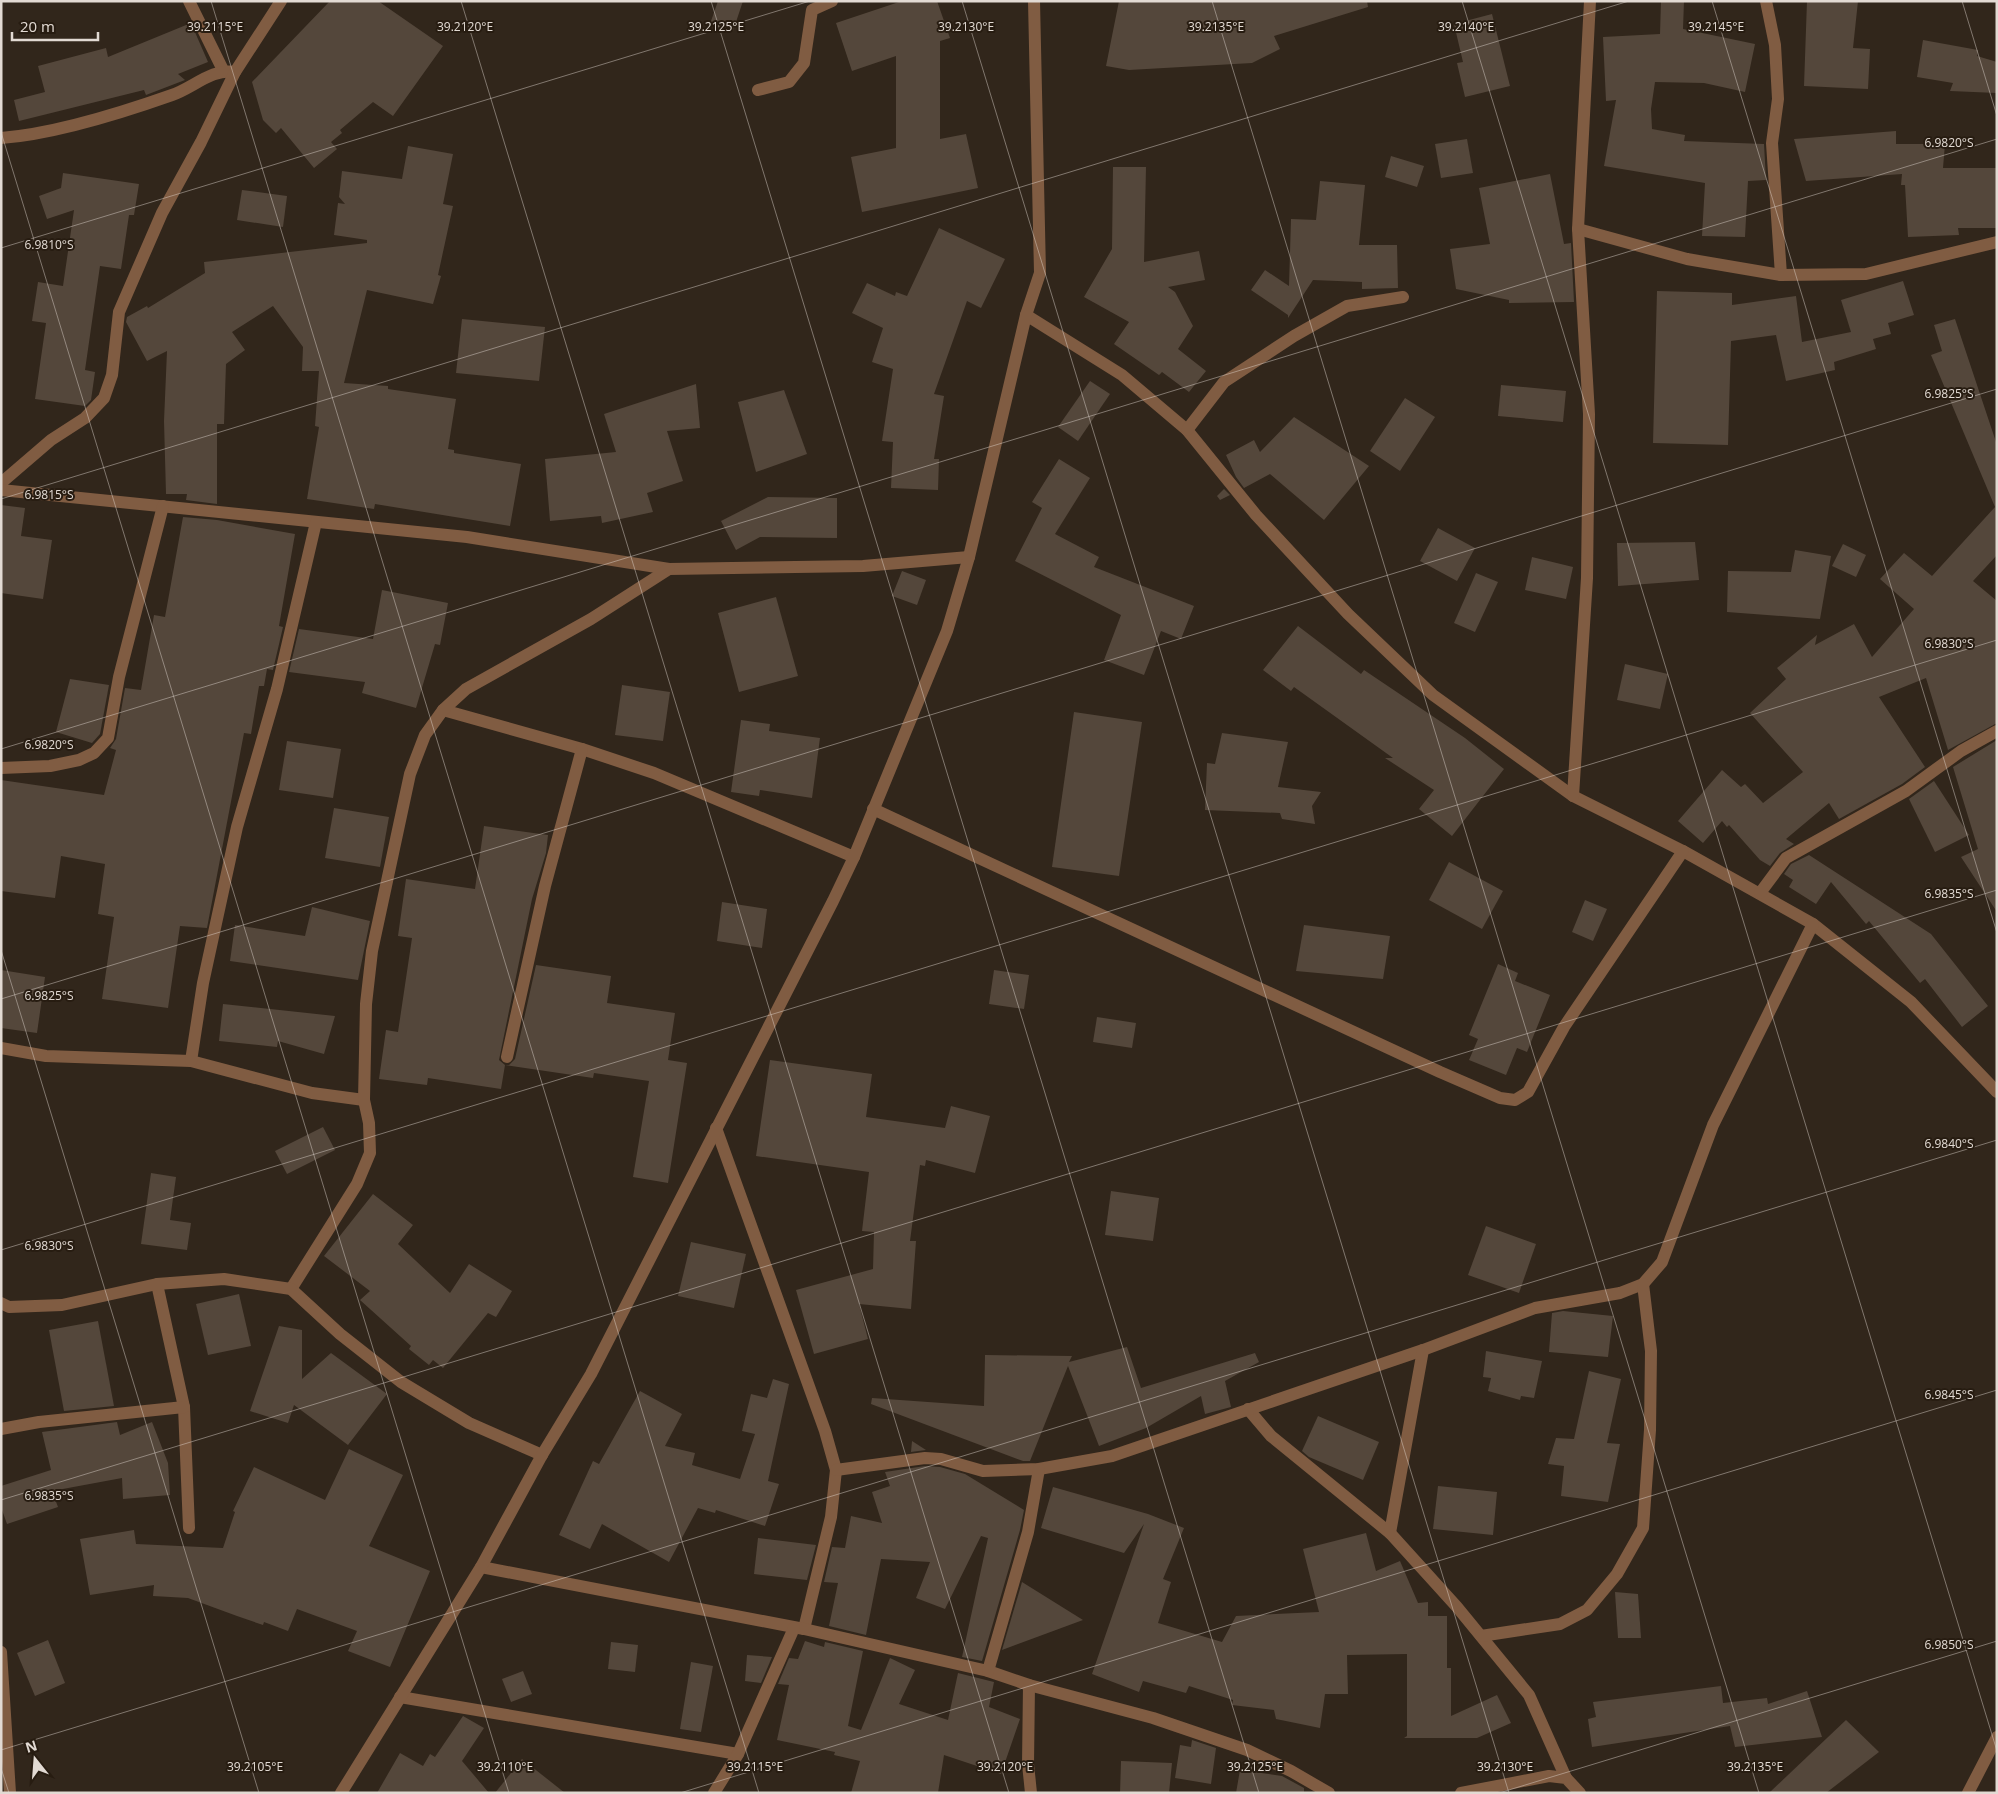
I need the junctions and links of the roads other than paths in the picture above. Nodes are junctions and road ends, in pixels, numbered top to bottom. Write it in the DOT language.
graph roads {
  1 [pos="189,1"];
  2 [pos="281,1"];
  3 [pos="832,1"];
  4 [pos="1034,1"];
  5 [pos="1590,1"];
  6 [pos="1766,1"];
  7 [pos="229,71"];
  8 [pos="758,90"];
  9 [pos="1,138"];
  10 [pos="1578,228"];
  11 [pos="1997,242"];
  12 [pos="1781,274"];
  13 [pos="1404,297"];
  14 [pos="1026,314"];
  15 [pos="1186,430"];
  16 [pos="1,483"];
  17 [pos="1,490"];
  18 [pos="163,506"];
  19 [pos="316,522"];
  20 [pos="968,557"];
  21 [pos="669,569"];
  22 [pos="443,710"];
  23 [pos="1997,731"];
  24 [pos="582,749"];
  25 [pos="1,768"];
  26 [pos="1572,796"];
  27 [pos="874,809"];
  28 [pos="1683,851"];
  29 [pos="854,857"];
  30 [pos="1760,893"];
  31 [pos="1813,924"];
  32 [pos="1,1048"];
  33 [pos="507,1057"];
  34 [pos="191,1061"];
  35 [pos="1997,1092"];
  36 [pos="364,1100"];
  37 [pos="716,1128"];
  38 [pos="157,1284"];
  39 [pos="1643,1284"];
  40 [pos="290,1289"];
  41 [pos="1,1303"];
  42 [pos="1423,1350"];
  43 [pos="184,1407"];
  44 [pos="1248,1409"];
  45 [pos="1,1430"];
  46 [pos="542,1455"];
  47 [pos="1039,1469"];
  48 [pos="836,1470"];
  49 [pos="189,1528"];
  50 [pos="1390,1533"];
  51 [pos="480,1567"];
  52 [pos="799,1629"];
  53 [pos="1482,1636"];
  54 [pos="1,1652"];
  55 [pos="988,1671"];
  56 [pos="1029,1685"];
  57 [pos="400,1697"];
  58 [pos="1997,1737"];
  59 [pos="738,1754"];
  60 [pos="1566,1778"];
  61 [pos="10,1793"];
  62 [pos="341,1793"];
  63 [pos="714,1793"];
  64 [pos="1031,1793"];
  65 [pos="1329,1793"];
  66 [pos="1461,1793"];
  67 [pos="1580,1793"];
  68 [pos="1968,1793"];
  1 -- 7 [label="street"];
  2 -- 7 [label="street"];
  3 -- 8 [label="street"];
  4 -- 14 [label="street"];
  5 -- 10 [label="street"];
  6 -- 12 [label="street"];
  7 -- 9 [label="street"];
  7 -- 16 [label="street"];
  10 -- 12 [label="street"];
  10 -- 26 [label="street"];
  11 -- 12 [label="street"];
  13 -- 15 [label="street"];
  14 -- 15 [label="street"];
  14 -- 20 [label="street"];
  15 -- 26 [label="street"];
  17 -- 18 [label="street"];
  18 -- 19 [label="street"];
  18 -- 25 [label="street"];
  19 -- 21 [label="street"];
  19 -- 34 [label="street"];
  20 -- 21 [label="street"];
  20 -- 27 [label="street"];
  21 -- 22 [label="street"];
  22 -- 24 [label="street"];
  22 -- 36 [label="street"];
  23 -- 30 [label="street"];
  24 -- 29 [label="street"];
  24 -- 33 [label="street"];
  26 -- 28 [label="street"];
  27 -- 28 [label="street"];
  27 -- 29 [label="street"];
  28 -- 30 [label="street"];
  29 -- 37 [label="street"];
  30 -- 31 [label="street"];
  31 -- 35 [label="street"];
  31 -- 39 [label="street"];
  32 -- 34 [label="street"];
  34 -- 36 [label="street"];
  36 -- 40 [label="street"];
  37 -- 46 [label="street"];
  37 -- 48 [label="street"];
  38 -- 40 [label="street"];
  38 -- 41 [label="street"];
  38 -- 43 [label="street"];
  39 -- 42 [label="street"];
  39 -- 53 [label="street"];
  40 -- 46 [label="street"];
  42 -- 44 [label="street"];
  42 -- 50 [label="street"];
  43 -- 45 [label="street"];
  43 -- 49 [label="street"];
  44 -- 47 [label="street"];
  44 -- 50 [label="street"];
  46 -- 51 [label="street"];
  47 -- 48 [label="street"];
  47 -- 55 [label="street"];
  48 -- 52 [label="street"];
  50 -- 53 [label="street"];
  51 -- 52 [label="street"];
  51 -- 57 [label="street"];
  52 -- 55 [label="street"];
  52 -- 59 [label="street"];
  53 -- 60 [label="street"];
  54 -- 61 [label="street"];
  55 -- 56 [label="street"];
  56 -- 64 [label="street"];
  56 -- 65 [label="street"];
  57 -- 59 [label="street"];
  57 -- 62 [label="street"];
  58 -- 68 [label="street"];
  59 -- 63 [label="street"];
  60 -- 66 [label="street"];
  60 -- 67 [label="street"];
}
